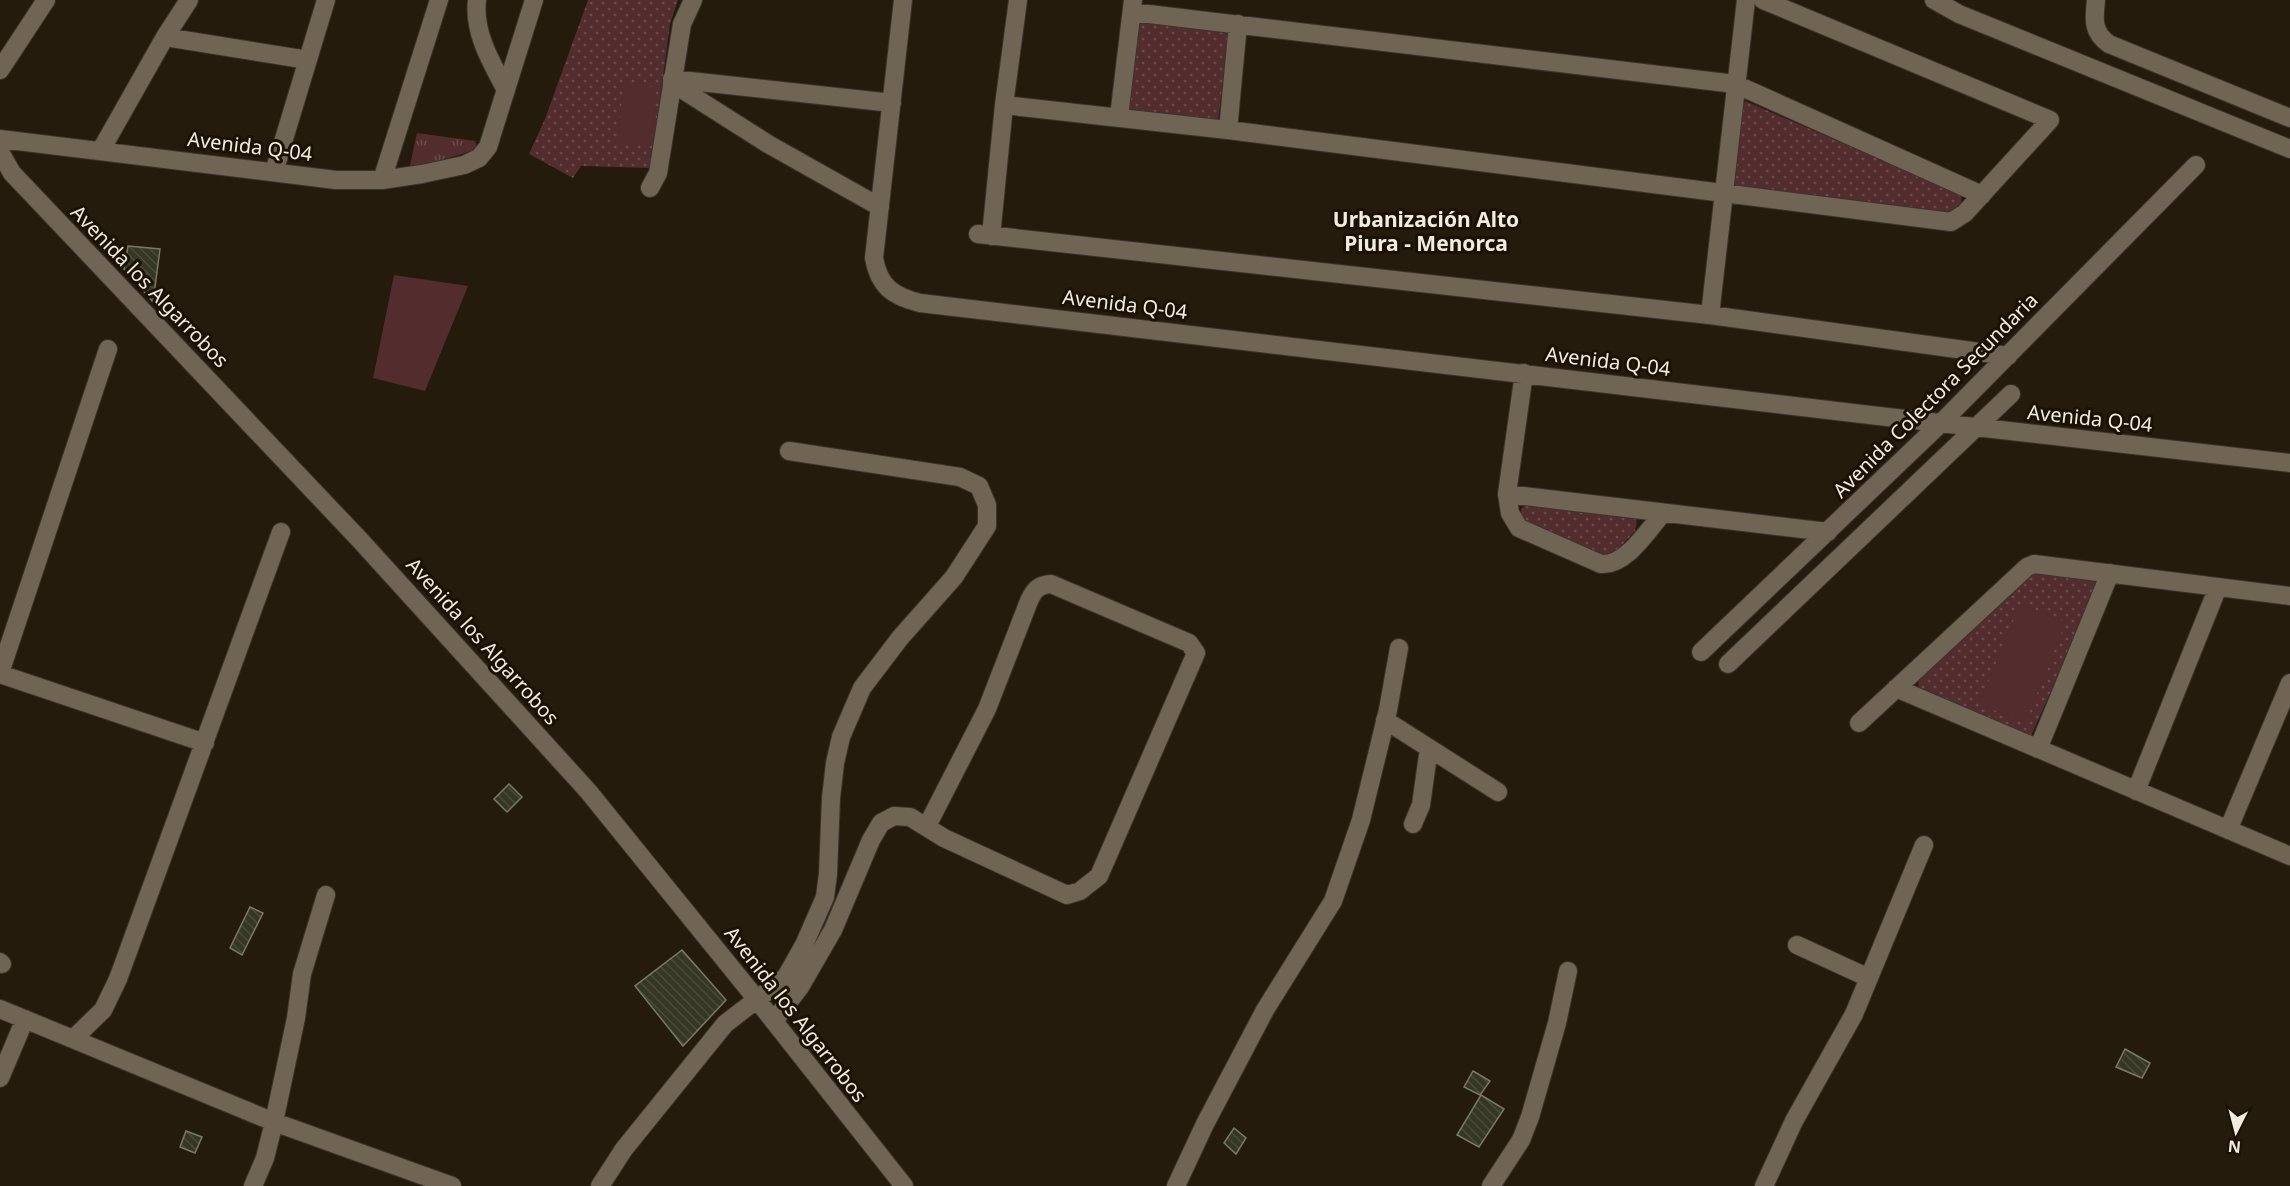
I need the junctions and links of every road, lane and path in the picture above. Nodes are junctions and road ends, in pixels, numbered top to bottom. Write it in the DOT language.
graph roads {
  1 [pos="46,0"];
  2 [pos="189,0"];
  3 [pos="326,0"];
  4 [pos="440,0"];
  5 [pos="477,0"];
  6 [pos="534,0"];
  7 [pos="693,0"];
  8 [pos="903,0"];
  9 [pos="1018,0"];
  10 [pos="1746,0"];
  11 [pos="1763,0"];
  12 [pos="1934,0"];
  13 [pos="2096,0"];
  14 [pos="1132,6"];
  15 [pos="1239,24"];
  16 [pos="165,37"];
  17 [pos="308,60"];
  18 [pos="0,70"];
  19 [pos="672,81"];
  20 [pos="1735,84"];
  21 [pos="506,90"];
  22 [pos="892,103"];
  23 [pos="1004,105"];
  24 [pos="1119,117"];
  25 [pos="2290,118"];
  26 [pos="1228,130"];
  27 [pos="0,139"];
  28 [pos="2290,149"];
  29 [pos="101,150"];
  30 [pos="0,152"];
  31 [pos="2196,165"];
  32 [pos="274,172"];
  33 [pos="382,180"];
  34 [pos="650,188"];
  35 [pos="1724,192"];
  36 [pos="1982,195"];
  37 [pos="880,207"];
  38 [pos="1710,315"];
  39 [pos="108,349"];
  40 [pos="2008,356"];
  41 [pos="1524,373"];
  42 [pos="2011,394"];
  43 [pos="1940,424"];
  44 [pos="1977,428"];
  45 [pos="789,451"];
  46 [pos="2290,463"];
  47 [pos="1507,494"];
  48 [pos="1663,513"];
  49 [pos="1828,531"];
  50 [pos="280,532"];
  51 [pos="2110,573"];
  52 [pos="2218,587"];
  53 [pos="2290,596"];
  54 [pos="1399,648"];
  55 [pos="1701,652"];
  56 [pos="1728,664"];
  57 [pos="0,673"];
  58 [pos="2290,684"];
  59 [pos="1896,688"];
  60 [pos="1385,720"];
  61 [pos="1859,723"];
  62 [pos="205,743"];
  63 [pos="1429,748"];
  64 [pos="2038,749"];
  65 [pos="2136,791"];
  66 [pos="1498,792"];
  67 [pos="1413,824"];
  68 [pos="927,826"];
  69 [pos="2228,830"];
  70 [pos="1924,845"];
  71 [pos="2290,856"];
  72 [pos="326,895"];
  73 [pos="1797,945"];
  74 [pos="1568,971"];
  75 [pos="1869,978"];
  76 [pos="757,1000"];
  77 [pos="0,1009"];
  78 [pos="25,1019"];
  79 [pos="774,1021"];
  80 [pos="73,1039"];
  81 [pos="0,1078"];
  82 [pos="274,1122"];
  83 [pos="253,1186"];
  84 [pos="452,1186"];
  85 [pos="600,1186"];
  86 [pos="904,1186"];
  87 [pos="1176,1186"];
  88 [pos="1491,1186"];
  89 [pos="1764,1186"];
  1 -- 18 [label="street"];
  2 -- 16 [label="street"];
  3 -- 17 [label="street"];
  4 -- 33 [label="street"];
  5 -- 21 [label="street"];
  6 -- 21 [label="street"];
  7 -- 19 [label="street"];
  8 -- 22 [label="street, Avenida Q-04"];
  9 -- 23 [label="street"];
  10 -- 20 [label="street"];
  11 -- 36 [label="street"];
  12 -- 28 [label="street"];
  13 -- 25 [label="street"];
  14 -- 15 [label="street"];
  14 -- 24 [label="street"];
  15 -- 20 [label="street"];
  15 -- 26 [label="street"];
  16 -- 17 [label="street"];
  16 -- 29 [label="street"];
  17 -- 32 [label="street"];
  19 -- 22 [label="street"];
  19 -- 34 [label="street"];
  19 -- 37 [label="street"];
  20 -- 35 [label="street"];
  20 -- 36 [label="street"];
  21 -- 33 [label="street, Avenida Q-04"];
  22 -- 37 [label="street, Avenida Q-04"];
  23 -- 24 [label="street"];
  23 -- 38 [label="street"];
  24 -- 26 [label="street"];
  26 -- 35 [label="street"];
  27 -- 29 [label="street, Avenida Q-04"];
  29 -- 32 [label="street, Avenida Q-04"];
  30 -- 76 [label="street, Avenida los Algarrobos"];
  31 -- 40 [label="street, Avenida Colectora Secundaria"];
  32 -- 33 [label="street, Avenida Q-04"];
  35 -- 36 [label="street"];
  35 -- 38 [label="street"];
  37 -- 41 [label="street, Avenida Q-04"];
  38 -- 40 [label="street"];
  39 -- 57 [label="street"];
  40 -- 43 [label="street, Avenida Colectora Secundaria"];
  41 -- 43 [label="street, Avenida Q-04"];
  41 -- 47 [label="street"];
  42 -- 44 [label="street"];
  43 -- 44 [label="street, Avenida Q-04"];
  43 -- 49 [label="street, Avenida Colectora Secundaria"];
  44 -- 46 [label="street, Avenida Q-04"];
  44 -- 56 [label="street"];
  45 -- 76 [label="street"];
  47 -- 48 [label="street"];
  47 -- 48 [label="street"];
  48 -- 49 [label="street"];
  49 -- 55 [label="street, Avenida Colectora Secundaria"];
  50 -- 62 [label="street"];
  51 -- 52 [label="street"];
  51 -- 59 [label="street"];
  51 -- 64 [label="street"];
  52 -- 53 [label="street"];
  52 -- 65 [label="street"];
  54 -- 60 [label="street"];
  57 -- 62 [label="street"];
  58 -- 69 [label="street"];
  59 -- 61 [label="street"];
  59 -- 64 [label="street"];
  60 -- 63 [label="street"];
  60 -- 87 [label="street"];
  62 -- 80 [label="street"];
  63 -- 66 [label="street"];
  63 -- 67 [label="street"];
  64 -- 65 [label="street"];
  65 -- 69 [label="street"];
  68 -- 68 [label="street"];
  68 -- 79 [label="street"];
  69 -- 71 [label="street"];
  70 -- 75 [label="street"];
  72 -- 82 [label="street"];
  73 -- 75 [label="street"];
  74 -- 88 [label="street"];
  75 -- 89 [label="street"];
  76 -- 79 [label="street, Avenida los Algarrobos"];
  76 -- 85 [label="street"];
  77 -- 78 [label="street"];
  78 -- 80 [label="street"];
  78 -- 81 [label="street"];
  79 -- 86 [label="street, Avenida los Algarrobos"];
  80 -- 82 [label="street"];
  82 -- 83 [label="street"];
  82 -- 84 [label="street"];
}
